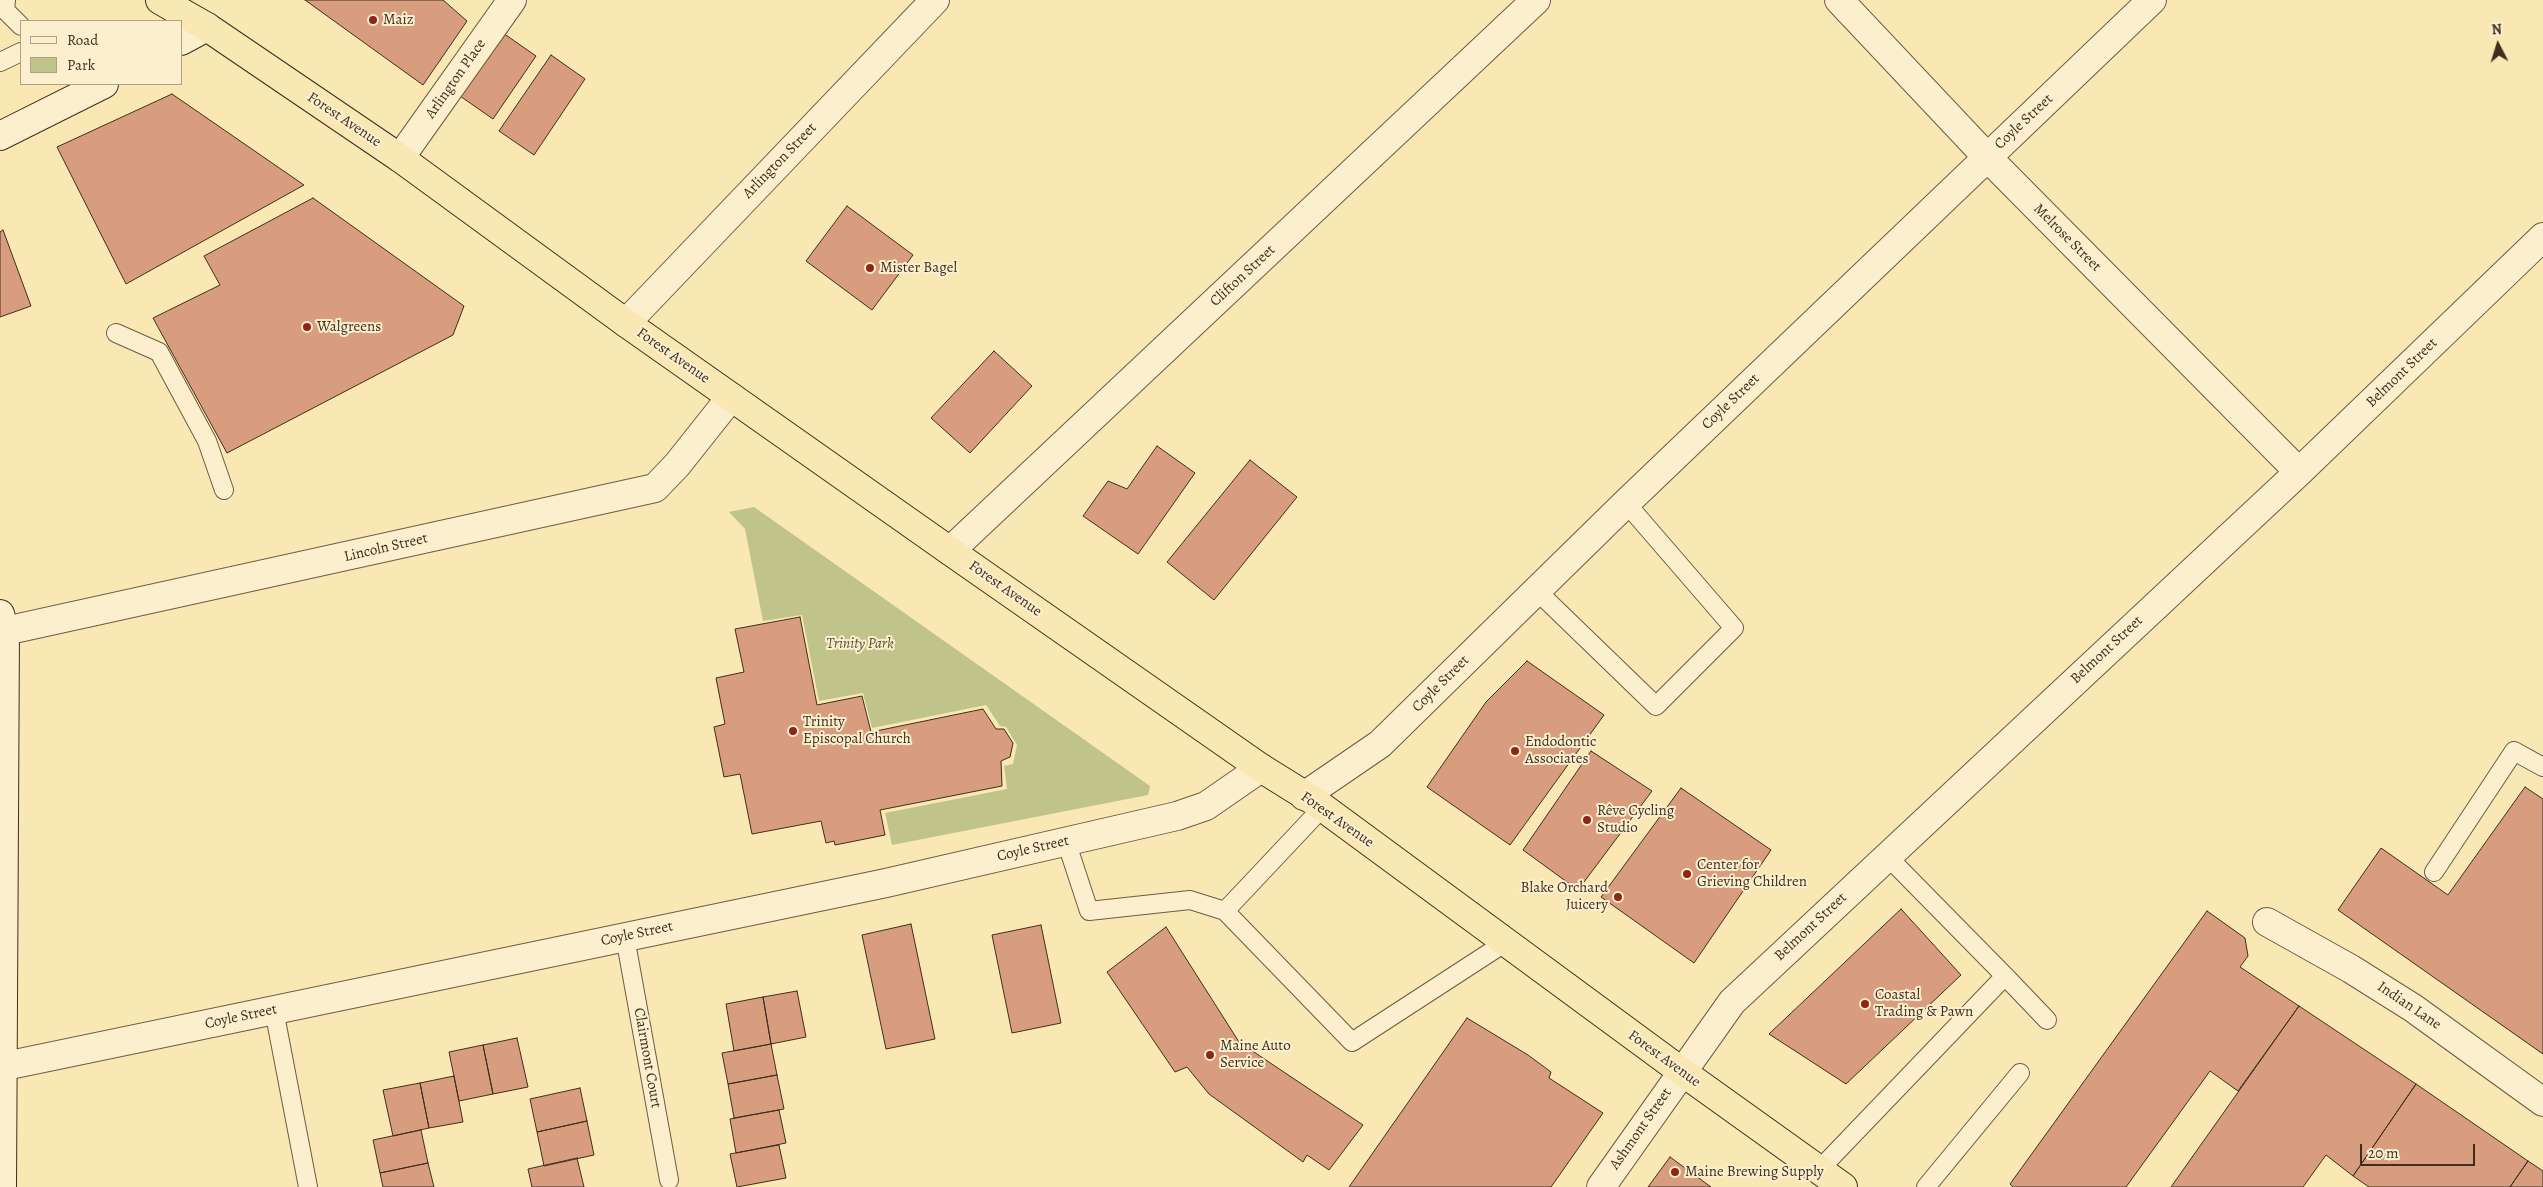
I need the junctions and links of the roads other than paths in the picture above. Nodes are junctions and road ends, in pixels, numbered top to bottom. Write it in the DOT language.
graph roads {
  1 [pos="6,0"];
  2 [pos="160,0"];
  3 [pos="512,0"];
  4 [pos="935,0"];
  5 [pos="1536,0"];
  6 [pos="1839,0"];
  7 [pos="2152,0"];
  8 [pos="20,25"];
  9 [pos="207,27"];
  10 [pos="182,41"];
  11 [pos="20,52"];
  12 [pos="0,62"];
  13 [pos="100,85"];
  14 [pos="0,136"];
  15 [pos="1987,157"];
  16 [pos="400,158"];
  17 [pos="2543,237"];
  18 [pos="626,323"];
  19 [pos="116,333"];
  20 [pos="732,397"];
  21 [pos="2299,472"];
  22 [pos="224,490"];
  23 [pos="1626,503"];
  24 [pos="950,551"];
  25 [pos="1536,590"];
  26 [pos="2,626"];
  27 [pos="2543,767"];
  28 [pos="1262,768"];
  29 [pos="1313,802"];
  30 [pos="1066,842"];
  31 [pos="1887,856"];
  32 [pos="2434,872"];
  33 [pos="1225,911"];
  34 [pos="2267,922"];
  35 [pos="625,937"];
  36 [pos="1506,942"];
  37 [pos="2005,976"];
  38 [pos="274,1010"];
  39 [pos="2047,1020"];
  40 [pos="1,1066"];
  41 [pos="1681,1071"];
  42 [pos="2020,1074"];
  43 [pos="2543,1102"];
  44 [pos="1819,1170"];
  45 [pos="669,1180"];
  46 [pos="2,1187"];
  47 [pos="308,1187"];
  48 [pos="1601,1187"];
  49 [pos="1843,1187"];
  50 [pos="1926,1187"];
  1 -- 8 [label="lane"];
  2 -- 9 [label="highway, Forest Avenue"];
  3 -- 16 [label="street, Arlington Place"];
  4 -- 18 [label="street, Arlington Street"];
  5 -- 24 [label="street, Clifton Street"];
  6 -- 15 [label="street, Melrose Street"];
  7 -- 15 [label="street, Coyle Street"];
  9 -- 10 [label="street"];
  9 -- 16 [label="highway, Forest Avenue"];
  11 -- 12 [label="lane"];
  13 -- 14 [label="street"];
  15 -- 21 [label="street, Melrose Street"];
  15 -- 23 [label="street, Coyle Street"];
  16 -- 18 [label="highway, Forest Avenue"];
  17 -- 21 [label="street, Belmont Street"];
  18 -- 20 [label="highway, Forest Avenue"];
  19 -- 22 [label="lane"];
  20 -- 24 [label="highway, Forest Avenue"];
  20 -- 26 [label="street, Lincoln Street"];
  21 -- 31 [label="street, Belmont Street"];
  23 -- 25 [label="street, Coyle Street"];
  23 -- 25 [label="lane"];
  24 -- 28 [label="highway, Forest Avenue"];
  25 -- 29 [label="street, Coyle Street"];
  26 -- 40 [label="street"];
  27 -- 32 [label="lane"];
  28 -- 29 [label="highway, Forest Avenue"];
  28 -- 30 [label="street, Coyle Street"];
  29 -- 33 [label="lane"];
  29 -- 36 [label="highway, Forest Avenue"];
  30 -- 33 [label="lane"];
  30 -- 35 [label="street, Coyle Street"];
  31 -- 37 [label="lane"];
  31 -- 41 [label="street, Belmont Street"];
  33 -- 36 [label="lane"];
  34 -- 43 [label="street, Indian Lane"];
  35 -- 38 [label="street, Coyle Street"];
  35 -- 45 [label="lane, Clairmont Court"];
  36 -- 41 [label="highway, Forest Avenue"];
  37 -- 39 [label="lane"];
  37 -- 44 [label="lane"];
  38 -- 40 [label="street, Coyle Street"];
  38 -- 47 [label="lane"];
  40 -- 46 [label="street"];
  41 -- 44 [label="highway, Forest Avenue"];
  41 -- 48 [label="street, Ashmont Street"];
  42 -- 50 [label="lane"];
  44 -- 49 [label="highway, Forest Avenue"];
}
